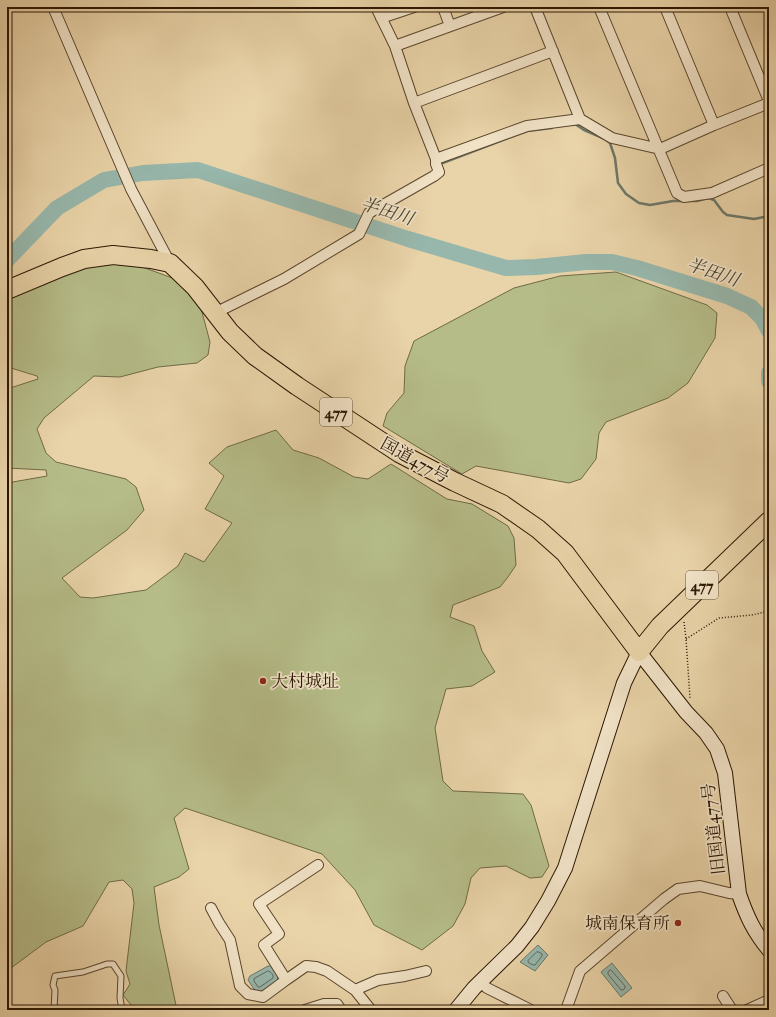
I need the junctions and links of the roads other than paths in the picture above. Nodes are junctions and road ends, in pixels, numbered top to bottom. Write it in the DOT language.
graph roads {
  1 [pos="54,7"];
  2 [pos="376,7"];
  3 [pos="414,7"];
  4 [pos="443,7"];
  5 [pos="503,7"];
  6 [pos="535,7"];
  7 [pos="599,7"];
  8 [pos="665,7"];
  9 [pos="730,7"];
  10 [pos="381,18"];
  11 [pos="450,26"];
  12 [pos="395,46"];
  13 [pos="553,51"];
  14 [pos="769,102"];
  15 [pos="414,103"];
  16 [pos="580,119"];
  17 [pos="714,125"];
  18 [pos="660,149"];
  19 [pos="436,159"];
  20 [pos="769,168"];
  21 [pos="170,263"];
  22 [pos="7,290"];
  23 [pos="215,313"];
  24 [pos="769,522"];
  25 [pos="639,652"];
  26 [pos="318,865"];
  27 [pos="739,894"];
  28 [pos="211,908"];
  29 [pos="767,945"];
  30 [pos="426,971"];
  31 [pos="286,980"];
  32 [pos="481,982"];
  33 [pos="355,990"];
  34 [pos="723,996"];
  35 [pos="769,1000"];
  36 [pos="54,1010"];
  37 [pos="122,1010"];
  38 [pos="305,1010"];
  39 [pos="341,1010"];
  40 [pos="369,1010"];
  41 [pos="456,1010"];
  42 [pos="531,1010"];
  43 [pos="566,1010"];
  44 [pos="732,1010"];
  45 [pos="747,1010"];
  1 -- 21 [label="street"];
  2 -- 10 [label="street"];
  3 -- 10 [label="street"];
  4 -- 11 [label="street"];
  5 -- 11 [label="street"];
  6 -- 13 [label="street"];
  7 -- 18 [label="street"];
  8 -- 17 [label="street"];
  9 -- 14 [label="street"];
  10 -- 12 [label="street"];
  11 -- 12 [label="street"];
  12 -- 15 [label="street"];
  13 -- 15 [label="street"];
  13 -- 16 [label="street"];
  14 -- 17 [label="street"];
  15 -- 19 [label="street"];
  16 -- 18 [label="street"];
  16 -- 19 [label="street"];
  17 -- 18 [label="street"];
  18 -- 20 [label="street"];
  19 -- 23 [label="street"];
  21 -- 22 [label="highway"];
  21 -- 23 [label="highway, 国道477号 / 477"];
  23 -- 25 [label="highway, 国道477号 / 477"];
  24 -- 25 [label="highway, 477"];
  25 -- 27 [label="street, 旧国道477号"];
  25 -- 32 [label="street"];
  26 -- 31 [label="street"];
  27 -- 29 [label="street, 旧国道477号"];
  27 -- 43 [label="street"];
  28 -- 31 [label="street"];
  30 -- 33 [label="street"];
  31 -- 33 [label="street"];
  32 -- 41 [label="street"];
  32 -- 42 [label="street"];
  33 -- 40 [label="street"];
  34 -- 44 [label="street"];
  35 -- 45 [label="street"];
  36 -- 37 [label="lane"];
  38 -- 39 [label="street"];
}
